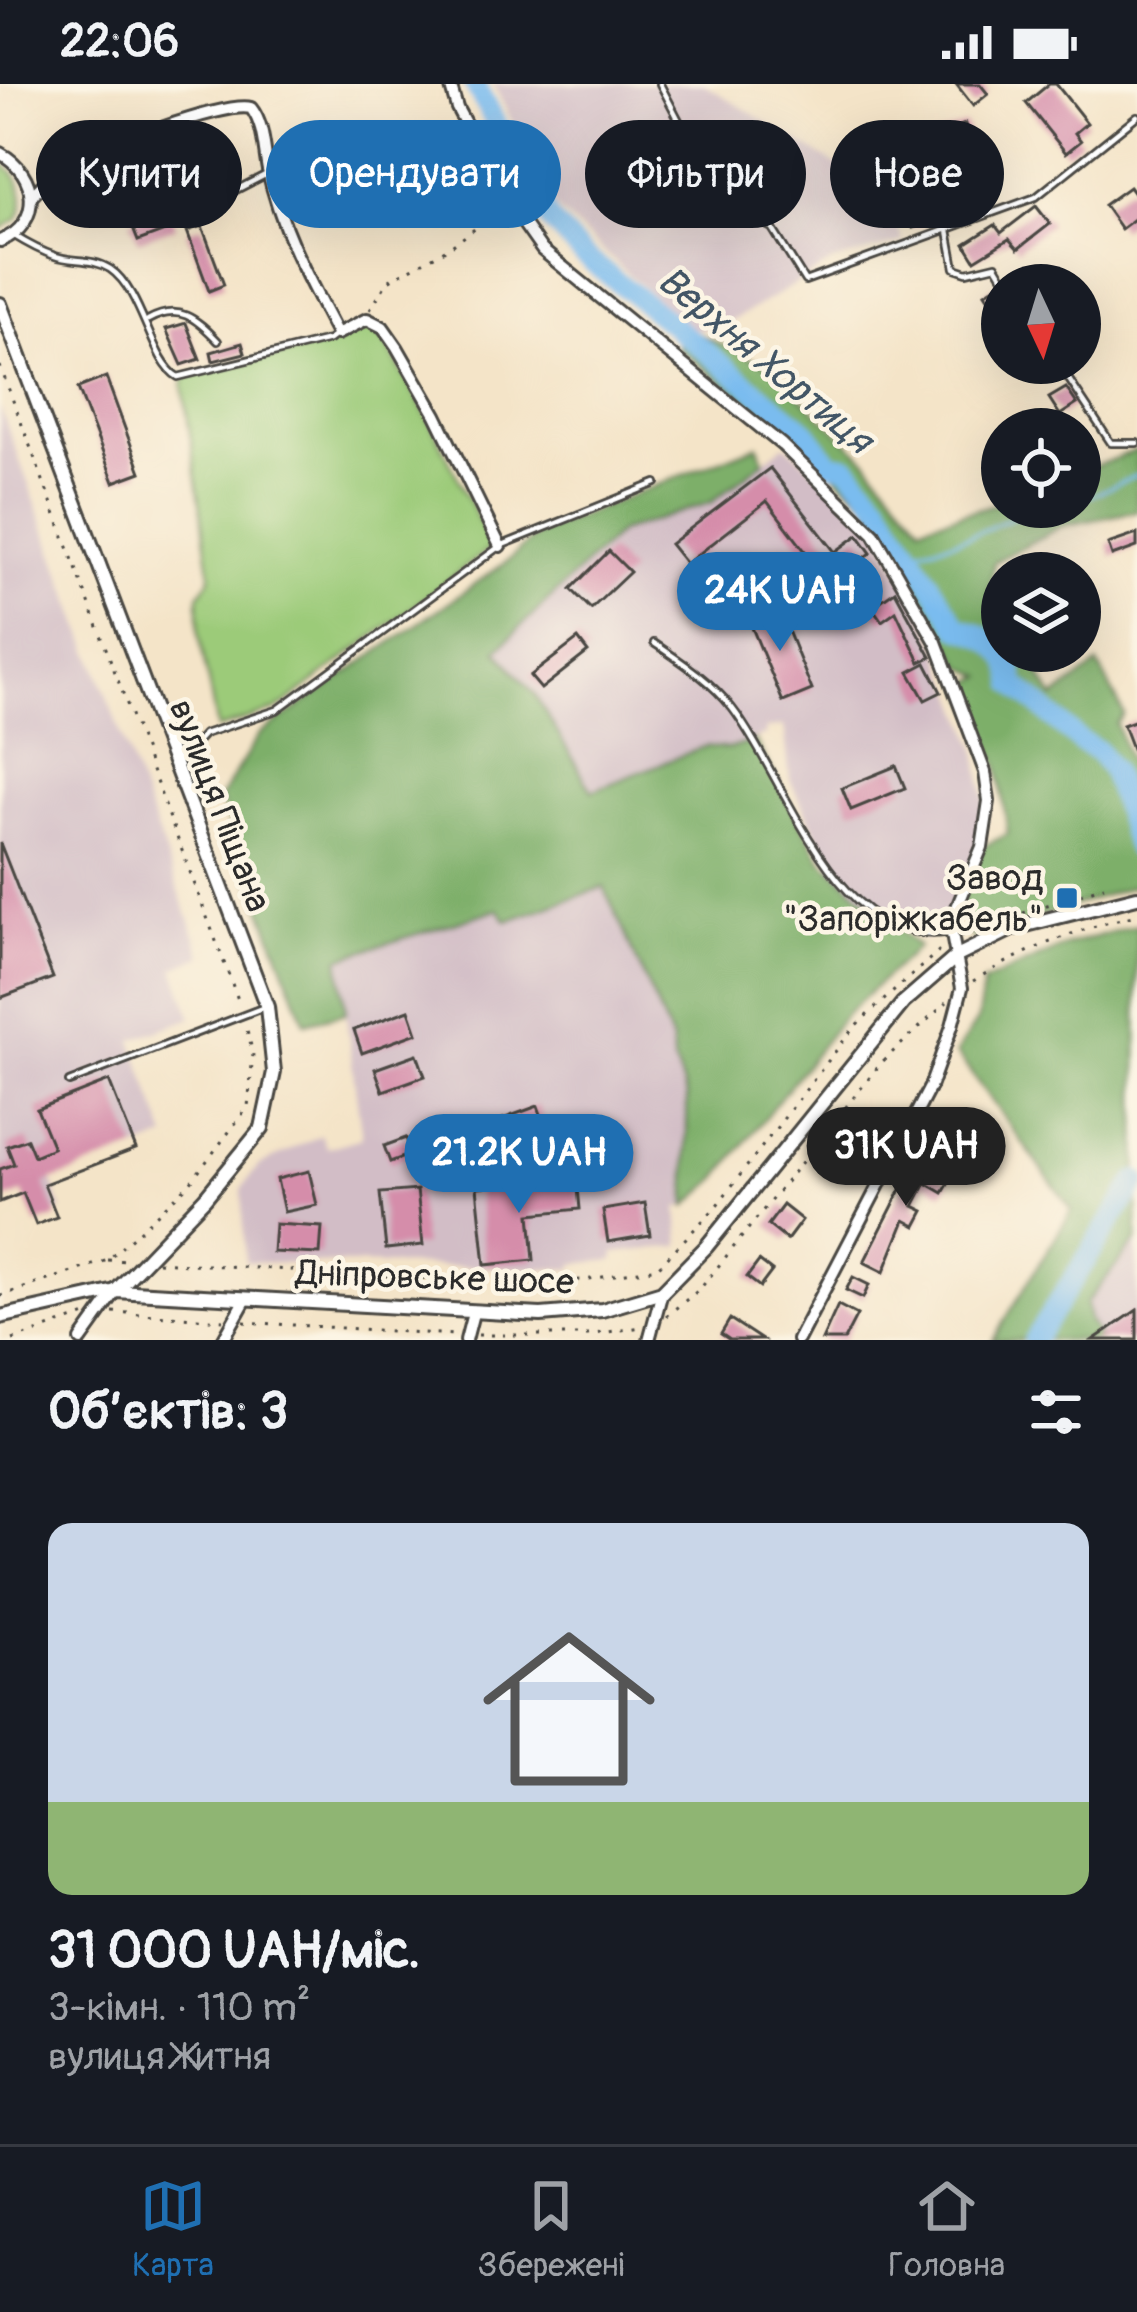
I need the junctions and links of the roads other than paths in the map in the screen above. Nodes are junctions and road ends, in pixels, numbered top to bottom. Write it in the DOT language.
graph roads {
  1 [pos="450,84"];
  2 [pos="660,84"];
  3 [pos="1137,116"];
  4 [pos="0,153"];
  5 [pos="266,156"];
  6 [pos="32,196"];
  7 [pos="285,228"];
  8 [pos="948,230"];
  9 [pos="6,238"];
  10 [pos="981,269"];
  11 [pos="0,304"];
  12 [pos="148,320"];
  13 [pos="337,334"];
  14 [pos="218,341"];
  15 [pos="1072,384"];
  16 [pos="1137,442"];
  17 [pos="656,483"];
  18 [pos="500,546"];
  19 [pos="654,643"];
  20 [pos="175,766"];
  21 [pos="1137,897"];
  22 [pos="952,936"];
  23 [pos="957,956"];
  24 [pos="267,1006"];
  25 [pos="69,1082"];
  26 [pos="116,1291"];
  27 [pos="662,1292"];
  28 [pos="245,1299"];
  29 [pos="473,1313"];
  30 [pos="0,1317"];
  31 [pos="467,1338"];
  32 [pos="81,1340"];
  33 [pos="223,1340"];
  34 [pos="649,1340"];
  35 [pos="798,1340"];
  1 -- 22 [label="street"];
  2 -- 8 [label="lane"];
  3 -- 8 [label="lane"];
  4 -- 6 [label="street"];
  5 -- 6 [label="street"];
  6 -- 9 [label="street"];
  7 -- 13 [label="street"];
  8 -- 10 [label="lane"];
  9 -- 12 [label="lane"];
  11 -- 20 [label="street, вулиця Піщана"];
  12 -- 13 [label="lane"];
  12 -- 14 [label="lane"];
  13 -- 18 [label="street"];
  15 -- 16 [label="lane"];
  17 -- 18 [label="lane"];
  18 -- 20 [label="lane"];
  19 -- 22 [label="lane"];
  20 -- 24 [label="street, вулиця Піщана"];
  21 -- 23 [label="street, Дніпровське шосе"];
  22 -- 23 [label="street"];
  23 -- 27 [label="street, Дніпровське шосе"];
  23 -- 35 [label="street"];
  24 -- 25 [label="lane"];
  24 -- 26 [label="street, вулиця Піщана"];
  26 -- 28 [label="street, Дніпровське шосе"];
  26 -- 30 [label="street, Дніпровське шосе"];
  26 -- 32 [label="street"];
  27 -- 29 [label="street, Дніпровське шосе"];
  27 -- 34 [label="street"];
  28 -- 29 [label="street, Дніпровське шосе"];
  28 -- 33 [label="street"];
  29 -- 31 [label="street"];
}
